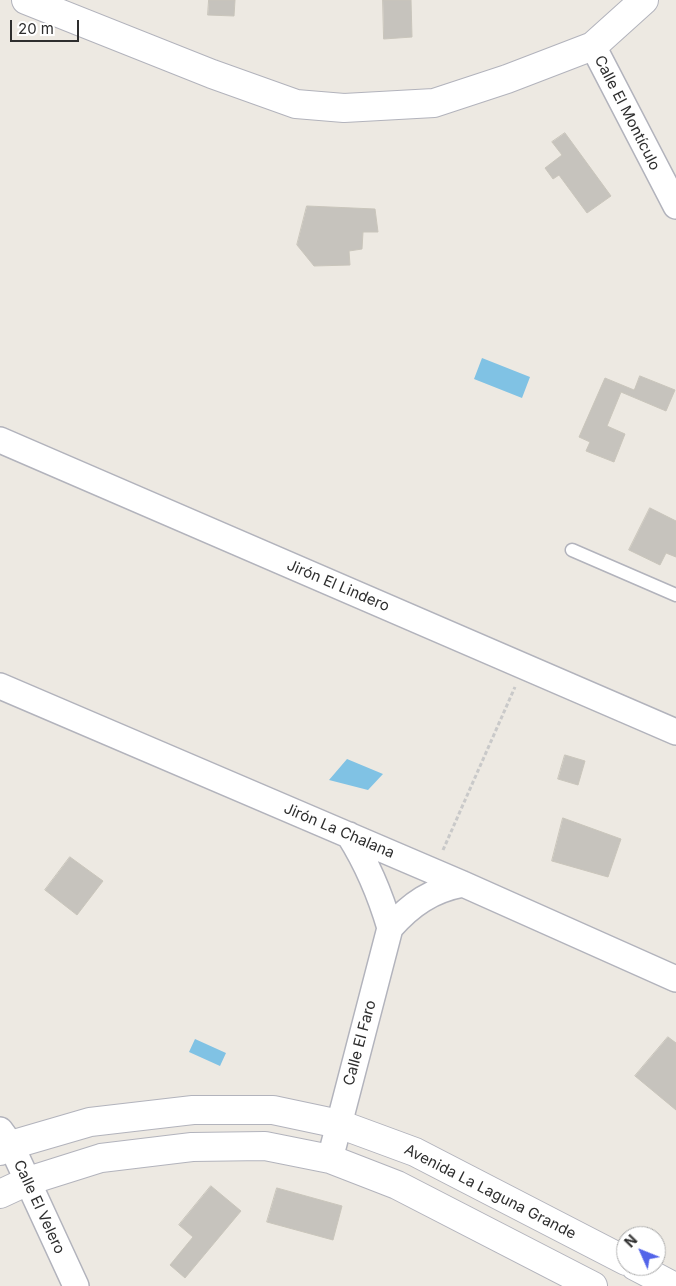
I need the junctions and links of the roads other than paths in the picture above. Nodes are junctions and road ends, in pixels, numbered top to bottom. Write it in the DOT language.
graph roads {
  1 [pos="26,0"];
  2 [pos="644,0"];
  3 [pos="593,46"];
  4 [pos="676,206"];
  5 [pos="0,440"];
  6 [pos="572,550"];
  7 [pos="676,595"];
  8 [pos="0,686"];
  9 [pos="676,732"];
  10 [pos="349,835"];
  11 [pos="463,884"];
  12 [pos="390,928"];
  13 [pos="676,979"];
  14 [pos="339,1124"];
  15 [pos="4,1142"];
  16 [pos="330,1159"];
  17 [pos="28,1181"];
  18 [pos="0,1194"];
  19 [pos="616,1256"];
  20 [pos="654,1276"];
  21 [pos="76,1286"];
  22 [pos="594,1286"];
  23 [pos="674,1286"];
  1 -- 3 [label="street"];
  2 -- 3 [label="street"];
  3 -- 4 [label="street, Calle El Montículo"];
  5 -- 9 [label="street, Jirón El Lindero"];
  6 -- 7 [label="lane"];
  8 -- 10 [label="street, Jirón La Chalana"];
  10 -- 11 [label="street, Jirón La Chalana"];
  10 -- 12 [label="street"];
  11 -- 12 [label="street, Calle El Faro"];
  11 -- 13 [label="street, Jirón La Chalana"];
  12 -- 14 [label="street, Calle El Faro"];
  14 -- 15 [label="street, Avenida La Laguna Grande"];
  14 -- 16 [label="street, Calle El Faro"];
  14 -- 19 [label="street, Avenida La Laguna Grande"];
  15 -- 17 [label="street, Calle El Velero"];
  16 -- 17 [label="street"];
  16 -- 22 [label="street"];
  17 -- 18 [label="street"];
  17 -- 21 [label="street, Calle El Velero"];
  20 -- 23 [label="street"];
}
